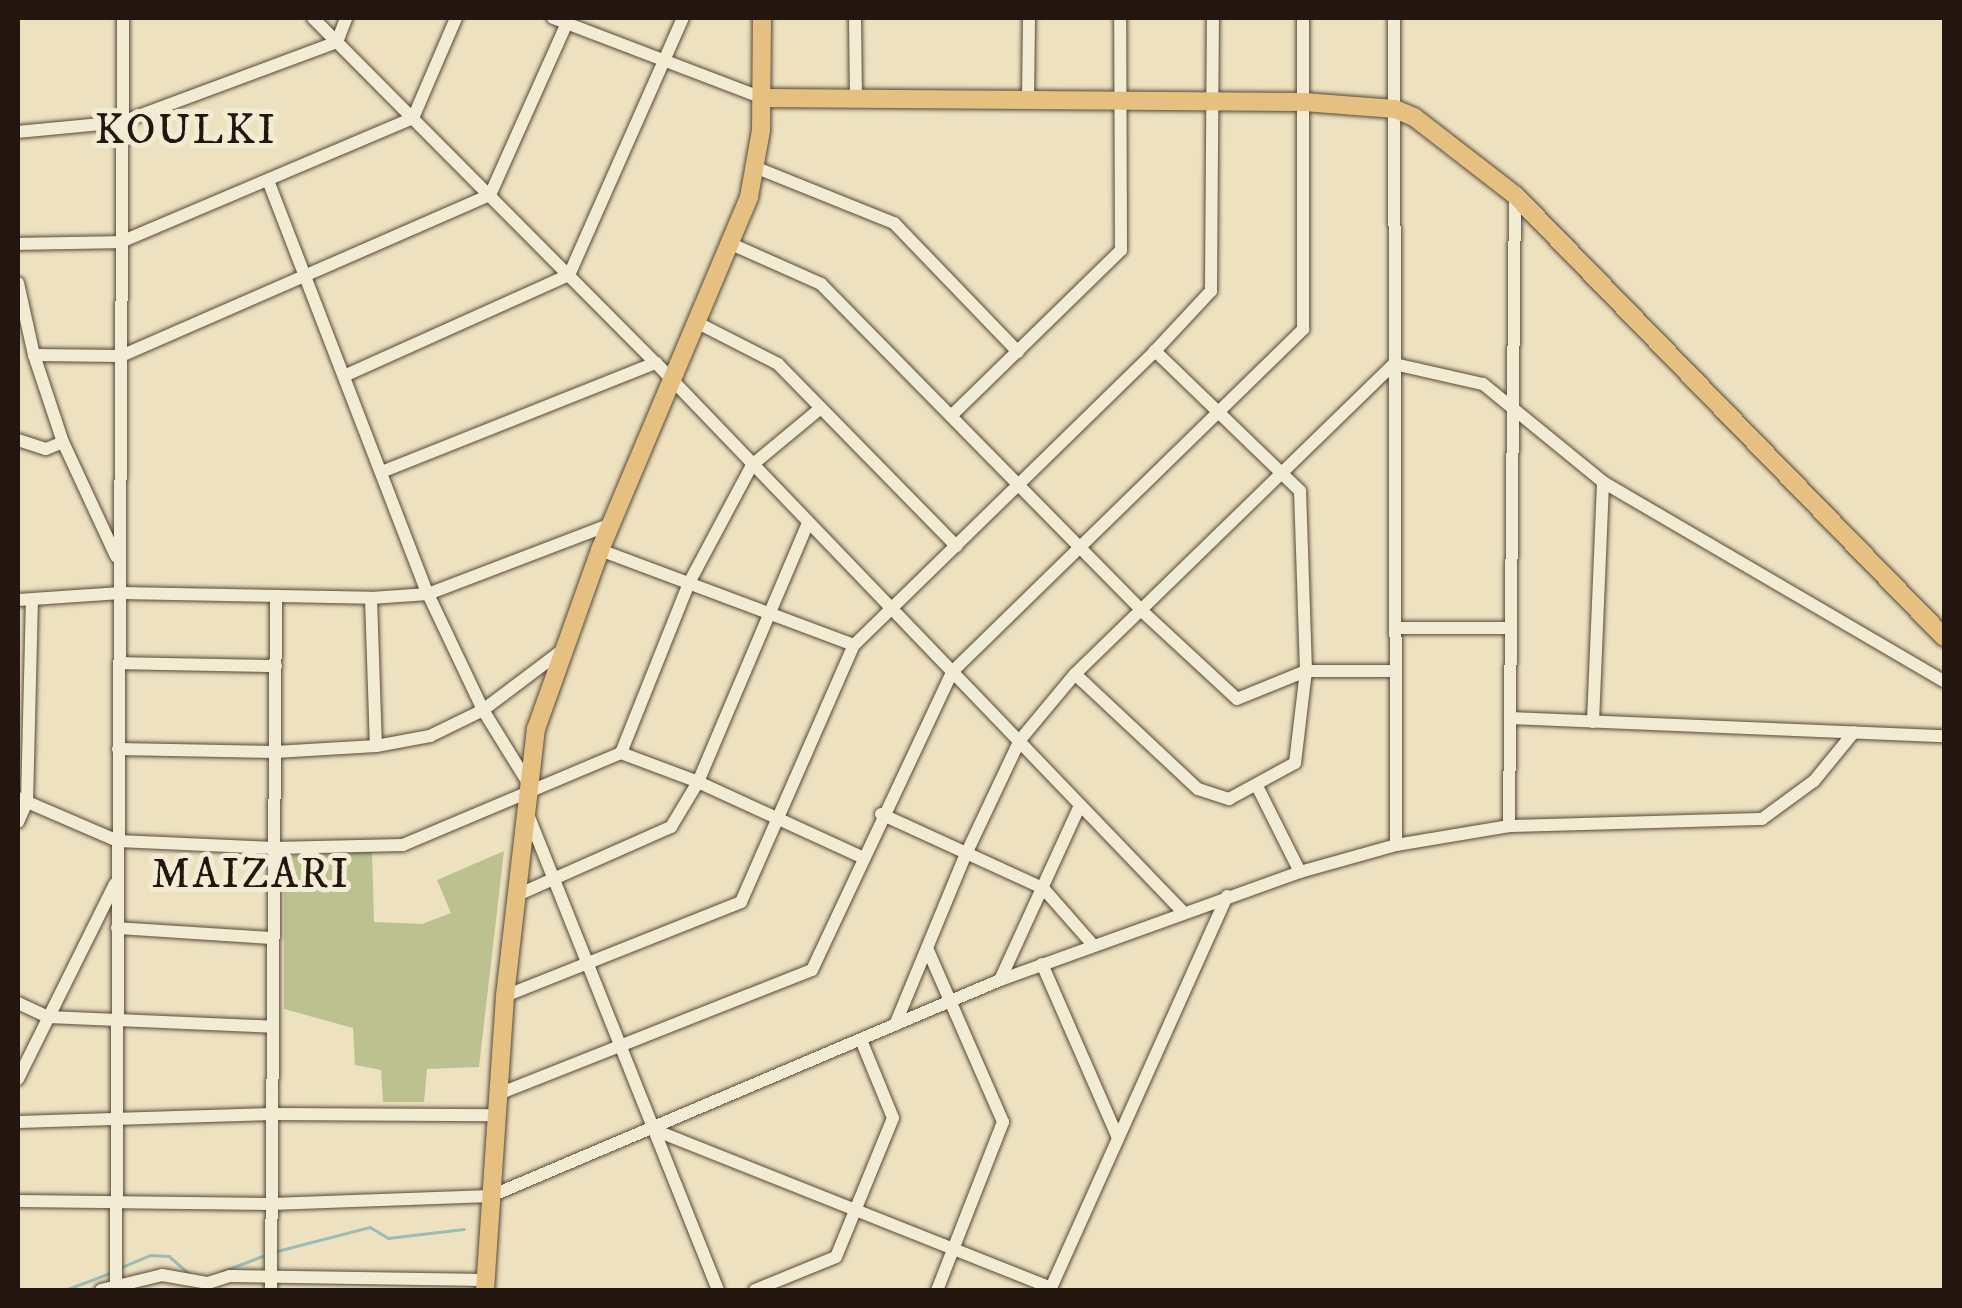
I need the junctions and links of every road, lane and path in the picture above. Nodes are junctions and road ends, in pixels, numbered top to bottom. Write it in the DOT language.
graph roads {
  1 [pos="122,18"];
  2 [pos="313,18"];
  3 [pos="346,18"];
  4 [pos="456,18"];
  5 [pos="683,18"];
  6 [pos="762,18"];
  7 [pos="855,18"];
  8 [pos="1029,18"];
  9 [pos="1120,18"];
  10 [pos="1214,18"];
  11 [pos="1302,18"];
  12 [pos="1394,18"];
  13 [pos="563,19"];
  14 [pos="337,42"];
  15 [pos="664,62"];
  16 [pos="763,98"];
  17 [pos="856,100"];
  18 [pos="1028,100"];
  19 [pos="1120,102"];
  20 [pos="1214,102"];
  21 [pos="1304,102"];
  22 [pos="1395,108"];
  23 [pos="414,118"];
  24 [pos="122,122"];
  25 [pos="18,132"];
  26 [pos="758,168"];
  27 [pos="268,183"];
  28 [pos="1515,194"];
  29 [pos="490,195"];
  30 [pos="122,242"];
  31 [pos="729,243"];
  32 [pos="18,244"];
  33 [pos="569,275"];
  34 [pos="303,277"];
  35 [pos="18,283"];
  36 [pos="696,322"];
  37 [pos="1018,352"];
  38 [pos="1156,352"];
  39 [pos="34,355"];
  40 [pos="121,356"];
  41 [pos="656,362"];
  42 [pos="1394,364"];
  43 [pos="344,376"];
  44 [pos="670,380"];
  45 [pos="822,408"];
  46 [pos="1513,408"];
  47 [pos="1218,415"];
  48 [pos="952,416"];
  49 [pos="18,440"];
  50 [pos="63,442"];
  51 [pos="752,465"];
  52 [pos="384,471"];
  53 [pos="1284,475"];
  54 [pos="1603,482"];
  55 [pos="1018,483"];
  56 [pos="808,523"];
  57 [pos="612,524"];
  58 [pos="1079,544"];
  59 [pos="956,546"];
  60 [pos="600,550"];
  61 [pos="120,563"];
  62 [pos="689,583"];
  63 [pos="121,593"];
  64 [pos="428,594"];
  65 [pos="276,596"];
  66 [pos="371,598"];
  67 [pos="25,600"];
  68 [pos="892,610"];
  69 [pos="1142,611"];
  70 [pos="769,612"];
  71 [pos="1395,628"];
  72 [pos="1511,628"];
  73 [pos="1944,636"];
  74 [pos="854,645"];
  75 [pos="560,652"];
  76 [pos="119,663"];
  77 [pos="276,666"];
  78 [pos="1306,671"];
  79 [pos="1395,671"];
  80 [pos="952,672"];
  81 [pos="1075,674"];
  82 [pos="1944,681"];
  83 [pos="24,694"];
  84 [pos="483,710"];
  85 [pos="1510,718"];
  86 [pos="1592,722"];
  87 [pos="1854,732"];
  88 [pos="1944,736"];
  89 [pos="1020,740"];
  90 [pos="376,746"];
  91 [pos="118,749"];
  92 [pos="275,752"];
  93 [pos="622,753"];
  94 [pos="698,782"];
  95 [pos="1257,786"];
  96 [pos="526,794"];
  97 [pos="22,800"];
  98 [pos="1080,805"];
  99 [pos="881,814"];
  100 [pos="778,817"];
  101 [pos="18,822"];
  102 [pos="1509,826"];
  103 [pos="118,841"];
  104 [pos="1396,845"];
  105 [pos="274,848"];
  106 [pos="966,854"];
  107 [pos="862,857"];
  108 [pos="1300,872"];
  109 [pos="118,878"];
  110 [pos="553,882"];
  111 [pos="1043,888"];
  112 [pos="514,896"];
  113 [pos="1226,896"];
  114 [pos="1182,911"];
  115 [pos="118,928"];
  116 [pos="274,938"];
  117 [pos="1093,945"];
  118 [pos="927,948"];
  119 [pos="1042,964"];
  120 [pos="587,966"];
  121 [pos="1000,980"];
  122 [pos="505,996"];
  123 [pos="18,1002"];
  124 [pos="950,1002"];
  125 [pos="48,1017"];
  126 [pos="117,1023"];
  127 [pos="894,1025"];
  128 [pos="273,1027"];
  129 [pos="861,1040"];
  130 [pos="620,1048"];
  131 [pos="18,1079"];
  132 [pos="501,1093"];
  133 [pos="272,1114"];
  134 [pos="499,1115"];
  135 [pos="18,1122"];
  136 [pos="116,1122"];
  137 [pos="652,1129"];
  138 [pos="1118,1138"];
  139 [pos="491,1196"];
  140 [pos="18,1201"];
  141 [pos="116,1203"];
  142 [pos="272,1204"];
  143 [pos="855,1210"];
  144 [pos="953,1249"];
  145 [pos="271,1284"];
  146 [pos="486,1285"];
  147 [pos="116,1288"];
  148 [pos="1050,1289"];
  149 [pos="101,1290"];
  150 [pos="718,1290"];
  151 [pos="755,1290"];
  152 [pos="937,1290"];
  1 -- 24 [label="street"];
  2 -- 14 [label="street"];
  3 -- 14 [label="street"];
  4 -- 23 [label="street"];
  5 -- 15 [label="street"];
  6 -- 16 [label="main road"];
  7 -- 17 [label="street"];
  8 -- 18 [label="street"];
  9 -- 19 [label="street"];
  10 -- 20 [label="street"];
  11 -- 21 [label="street"];
  12 -- 22 [label="street"];
  13 -- 15 [label="street"];
  13 -- 29 [label="street"];
  14 -- 23 [label="street"];
  14 -- 24 [label="street"];
  15 -- 16 [label="street"];
  15 -- 33 [label="street"];
  16 -- 17 [label="main road"];
  16 -- 26 [label="main road"];
  17 -- 18 [label="main road"];
  18 -- 19 [label="main road"];
  19 -- 20 [label="main road"];
  19 -- 37 [label="street"];
  20 -- 21 [label="main road"];
  20 -- 38 [label="street"];
  21 -- 22 [label="main road"];
  21 -- 47 [label="street"];
  22 -- 28 [label="main road"];
  22 -- 42 [label="street"];
  23 -- 27 [label="street"];
  23 -- 29 [label="street"];
  24 -- 25 [label="street"];
  24 -- 30 [label="street"];
  26 -- 31 [label="main road"];
  26 -- 37 [label="street"];
  27 -- 30 [label="street"];
  27 -- 34 [label="street"];
  28 -- 46 [label="street"];
  28 -- 73 [label="main road"];
  29 -- 33 [label="street"];
  29 -- 34 [label="street"];
  30 -- 32 [label="street"];
  30 -- 40 [label="street"];
  31 -- 36 [label="main road"];
  31 -- 48 [label="street"];
  33 -- 41 [label="street"];
  33 -- 43 [label="street"];
  34 -- 40 [label="street"];
  34 -- 43 [label="street"];
  35 -- 39 [label="street"];
  36 -- 44 [label="main road"];
  36 -- 45 [label="street"];
  37 -- 48 [label="street"];
  38 -- 47 [label="street"];
  38 -- 55 [label="street"];
  39 -- 40 [label="street"];
  39 -- 50 [label="street"];
  40 -- 61 [label="street"];
  41 -- 44 [label="street"];
  41 -- 52 [label="street"];
  42 -- 46 [label="street"];
  42 -- 53 [label="street"];
  42 -- 71 [label="street"];
  43 -- 52 [label="street"];
  44 -- 51 [label="street"];
  44 -- 57 [label="main road"];
  45 -- 51 [label="street"];
  45 -- 59 [label="street"];
  46 -- 54 [label="street"];
  46 -- 72 [label="street"];
  47 -- 53 [label="street"];
  47 -- 58 [label="street"];
  48 -- 55 [label="street"];
  49 -- 50 [label="street"];
  50 -- 61 [label="street"];
  51 -- 56 [label="street"];
  51 -- 62 [label="street"];
  52 -- 64 [label="street"];
  53 -- 69 [label="street"];
  53 -- 78 [label="street"];
  54 -- 82 [label="street"];
  54 -- 86 [label="street"];
  55 -- 58 [label="street"];
  55 -- 59 [label="street"];
  56 -- 68 [label="street"];
  56 -- 70 [label="street"];
  57 -- 60 [label="main road"];
  57 -- 64 [label="street"];
  58 -- 69 [label="street"];
  58 -- 80 [label="street"];
  59 -- 68 [label="street"];
  60 -- 62 [label="street"];
  60 -- 75 [label="main road"];
  61 -- 63 [label="street"];
  62 -- 70 [label="street"];
  62 -- 93 [label="street"];
  63 -- 65 [label="street"];
  63 -- 67 [label="street"];
  63 -- 76 [label="street"];
  64 -- 66 [label="street"];
  64 -- 84 [label="street"];
  65 -- 66 [label="street"];
  65 -- 77 [label="street"];
  66 -- 90 [label="street"];
  67 -- 83 [label="street"];
  68 -- 74 [label="street"];
  68 -- 80 [label="street"];
  69 -- 78 [label="street"];
  69 -- 81 [label="street"];
  70 -- 74 [label="street"];
  70 -- 94 [label="street"];
  71 -- 72 [label="street"];
  71 -- 79 [label="street"];
  72 -- 85 [label="street"];
  74 -- 100 [label="street"];
  75 -- 84 [label="street"];
  75 -- 96 [label="main road"];
  76 -- 77 [label="street"];
  76 -- 91 [label="street"];
  77 -- 92 [label="street"];
  78 -- 79 [label="street"];
  78 -- 95 [label="street"];
  79 -- 104 [label="street"];
  80 -- 89 [label="street"];
  80 -- 99 [label="street"];
  81 -- 89 [label="street"];
  81 -- 95 [label="street"];
  83 -- 97 [label="street"];
  84 -- 90 [label="street"];
  84 -- 96 [label="street"];
  85 -- 86 [label="street"];
  85 -- 102 [label="street"];
  86 -- 87 [label="street"];
  87 -- 88 [label="street"];
  87 -- 102 [label="street"];
  89 -- 98 [label="street"];
  89 -- 106 [label="street"];
  90 -- 92 [label="street"];
  91 -- 92 [label="street"];
  91 -- 103 [label="street"];
  92 -- 105 [label="street"];
  93 -- 94 [label="street"];
  93 -- 96 [label="street"];
  94 -- 100 [label="street"];
  94 -- 110 [label="street"];
  95 -- 108 [label="street"];
  96 -- 105 [label="street"];
  96 -- 110 [label="street"];
  96 -- 112 [label="main road"];
  97 -- 101 [label="street"];
  97 -- 103 [label="street"];
  98 -- 111 [label="street"];
  98 -- 114 [label="street"];
  99 -- 106 [label="street"];
  99 -- 107 [label="street"];
  100 -- 107 [label="street"];
  100 -- 120 [label="street"];
  102 -- 104 [label="street"];
  103 -- 105 [label="street"];
  103 -- 109 [label="street"];
  104 -- 108 [label="street"];
  105 -- 116 [label="street"];
  106 -- 111 [label="street"];
  106 -- 118 [label="street"];
  107 -- 130 [label="street"];
  108 -- 113 [label="street"];
  109 -- 115 [label="street"];
  109 -- 125 [label="street"];
  110 -- 112 [label="street"];
  110 -- 120 [label="street"];
  111 -- 117 [label="street"];
  111 -- 121 [label="street"];
  112 -- 122 [label="main road"];
  113 -- 114 [label="street"];
  113 -- 138 [label="street"];
  114 -- 117 [label="street"];
  115 -- 116 [label="street"];
  115 -- 126 [label="street"];
  116 -- 128 [label="street"];
  117 -- 119 [label="street"];
  118 -- 124 [label="street"];
  118 -- 127 [label="street"];
  119 -- 121 [label="street"];
  119 -- 138 [label="street"];
  120 -- 122 [label="street"];
  120 -- 130 [label="street"];
  121 -- 124 [label="street"];
  122 -- 132 [label="main road"];
  123 -- 125 [label="street"];
  124 -- 127 [label="street"];
  124 -- 144 [label="street"];
  125 -- 126 [label="street"];
  125 -- 131 [label="street"];
  126 -- 128 [label="street"];
  126 -- 136 [label="street"];
  127 -- 129 [label="street"];
  128 -- 133 [label="street"];
  129 -- 137 [label="street"];
  129 -- 143 [label="street"];
  130 -- 132 [label="street"];
  130 -- 137 [label="street"];
  132 -- 134 [label="main road"];
  133 -- 134 [label="street"];
  133 -- 136 [label="street"];
  133 -- 142 [label="street"];
  134 -- 139 [label="main road"];
  135 -- 136 [label="street"];
  136 -- 141 [label="street"];
  137 -- 139 [label="street"];
  137 -- 143 [label="street"];
  137 -- 150 [label="street"];
  138 -- 148 [label="street"];
  139 -- 142 [label="street"];
  139 -- 146 [label="main road"];
  140 -- 141 [label="street"];
  141 -- 142 [label="street"];
  141 -- 147 [label="street"];
  142 -- 145 [label="street"];
  143 -- 144 [label="street"];
  143 -- 151 [label="street"];
  144 -- 148 [label="street"];
  144 -- 152 [label="street"];
  145 -- 146 [label="street"];
  145 -- 147 [label="street"];
  147 -- 149 [label="street"];
}
